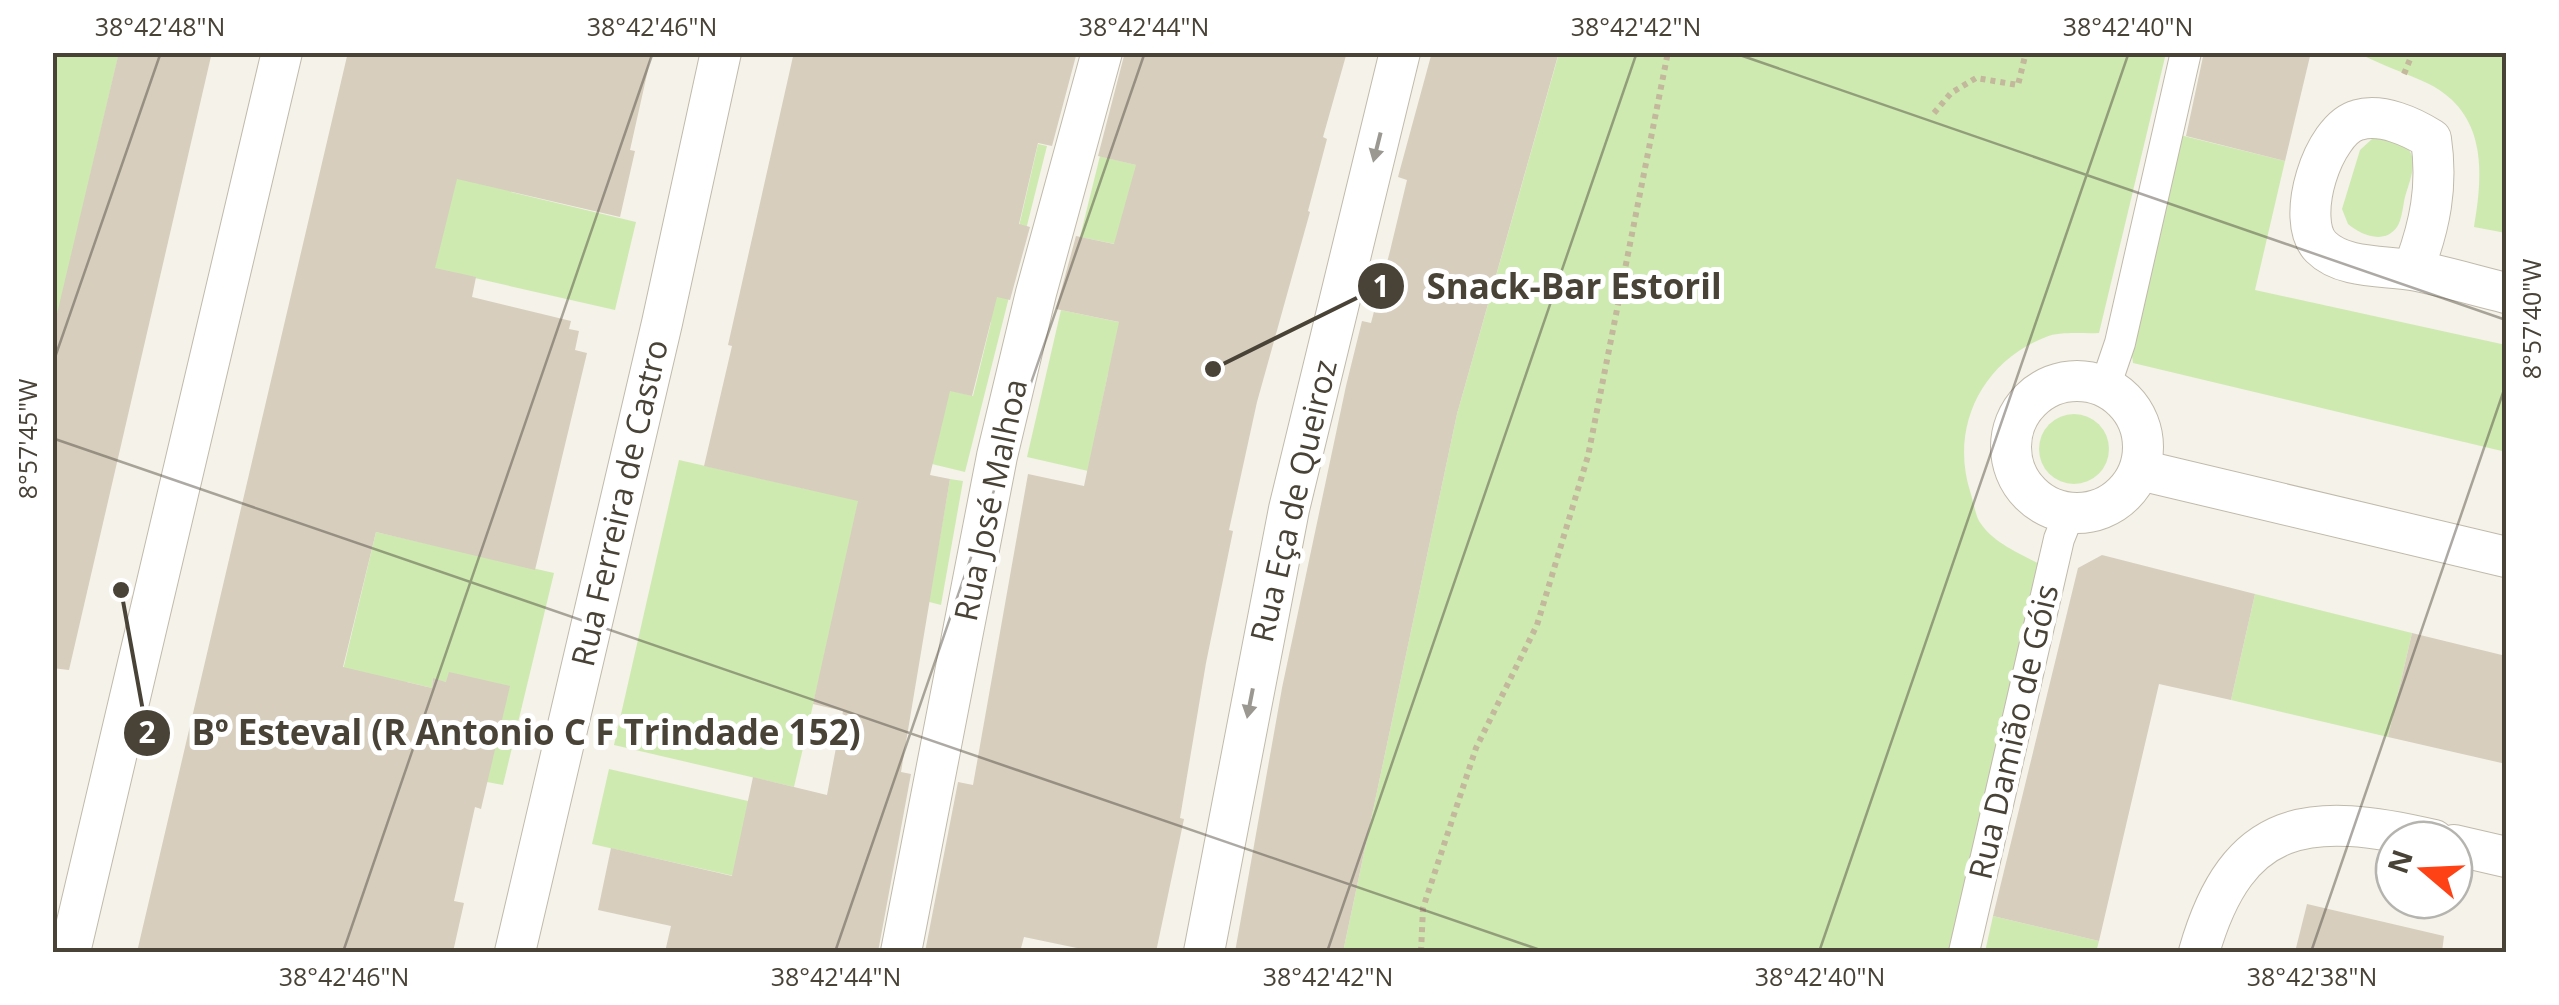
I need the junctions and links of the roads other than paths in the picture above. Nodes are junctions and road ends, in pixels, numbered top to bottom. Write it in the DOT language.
graph roads {
  1 [pos="282,52"];
  2 [pos="721,52"];
  3 [pos="1102,52"];
  4 [pos="1400,52"];
  5 [pos="2186,52"];
  6 [pos="2412,270"];
  7 [pos="2506,293"];
  8 [pos="2105,387"];
  9 [pos="2140,470"];
  10 [pos="2069,514"];
  11 [pos="2506,557"];
  12 [pos="2374,826"];
  13 [pos="2474,850"];
  14 [pos="2506,857"];
  15 [pos="70,952"];
  16 [pos="514,952"];
  17 [pos="901,952"];
  18 [pos="1204,952"];
  19 [pos="1964,952"];
  20 [pos="2199,952"];
  1 -- 15 [label="street"];
  2 -- 16 [label="street, Rua Ferreira de Castro"];
  3 -- 17 [label="street, Rua José Malhoa"];
  4 -- 18 [label="street, Rua Eça de Queiroz, one-way"];
  5 -- 8 [label="street"];
  6 -- 7 [label="street"];
  8 -- 9 [label="street"];
  8 -- 10 [label="street"];
  9 -- 10 [label="street"];
  9 -- 11 [label="street"];
  10 -- 19 [label="street, Rua Damião de Góis"];
  12 -- 20 [label="street"];
  13 -- 14 [label="street"];
}
